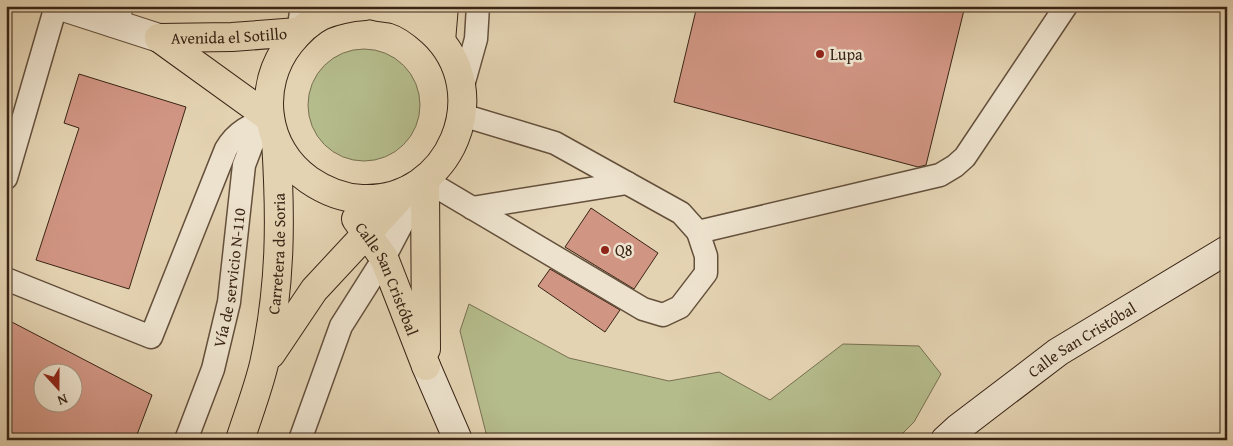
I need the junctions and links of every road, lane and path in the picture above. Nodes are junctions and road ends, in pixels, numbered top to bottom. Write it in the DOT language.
graph roads {
  1 [pos="56,6"];
  2 [pos="60,6"];
  3 [pos="374,6"];
  4 [pos="444,6"];
  5 [pos="478,6"];
  6 [pos="1066,6"];
  7 [pos="352,7"];
  8 [pos="117,15"];
  9 [pos="300,19"];
  10 [pos="158,38"];
  11 [pos="441,41"];
  12 [pos="462,89"];
  13 [pos="462,116"];
  14 [pos="272,129"];
  15 [pos="6,178"];
  16 [pos="627,182"];
  17 [pos="415,185"];
  18 [pos="340,196"];
  19 [pos="472,208"];
  20 [pos="366,232"];
  21 [pos="698,232"];
  22 [pos="1227,250"];
  23 [pos="384,258"];
  24 [pos="6,279"];
  25 [pos="264,366"];
  26 [pos="426,366"];
  27 [pos="186,440"];
  28 [pos="240,440"];
  29 [pos="300,440"];
  30 [pos="458,440"];
  31 [pos="944,440"];
  1 -- 15 [label="lane"];
  2 -- 8 [label="main road, Avenida el Sotillo"];
  3 -- 11 [label="highway, Carretera de Soria"];
  4 -- 11 [label="highway"];
  5 -- 12 [label="lane"];
  6 -- 21 [label="lane"];
  7 -- 9 [label="highway"];
  8 -- 10 [label="main road, Avenida el Sotillo"];
  9 -- 10 [label="highway, Avenida el Sotillo"];
  9 -- 14 [label="highway, Carretera de Soria"];
  10 -- 14 [label="highway, Avenida el Sotillo"];
  11 -- 12 [label="highway, Carretera de Soria"];
  12 -- 13 [label="highway, Carretera de Soria"];
  13 -- 16 [label="lane"];
  13 -- 17 [label="highway, Carretera de Soria"];
  14 -- 18 [label="highway"];
  14 -- 24 [label="lane"];
  14 -- 25 [label="highway, Carretera de Soria"];
  14 -- 27 [label="lane, Vía de servicio N-110"];
  16 -- 19 [label="lane"];
  16 -- 21 [label="lane"];
  17 -- 18 [label="highway"];
  17 -- 19 [label="lane"];
  17 -- 20 [label="highway, Carretera de Soria"];
  17 -- 23 [label="lane"];
  17 -- 26 [label="highway, Calle San Cristóbal"];
  18 -- 20 [label="highway, Calle San Cristóbal"];
  19 -- 21 [label="lane"];
  20 -- 23 [label="highway, Calle San Cristóbal"];
  20 -- 25 [label="highway, Carretera de Soria"];
  22 -- 31 [label="main road, Calle San Cristóbal"];
  23 -- 26 [label="highway, Calle San Cristóbal"];
  23 -- 29 [label="lane"];
  25 -- 28 [label="highway, Carretera de Soria"];
  26 -- 30 [label="main road, Calle San Cristóbal"];
}
